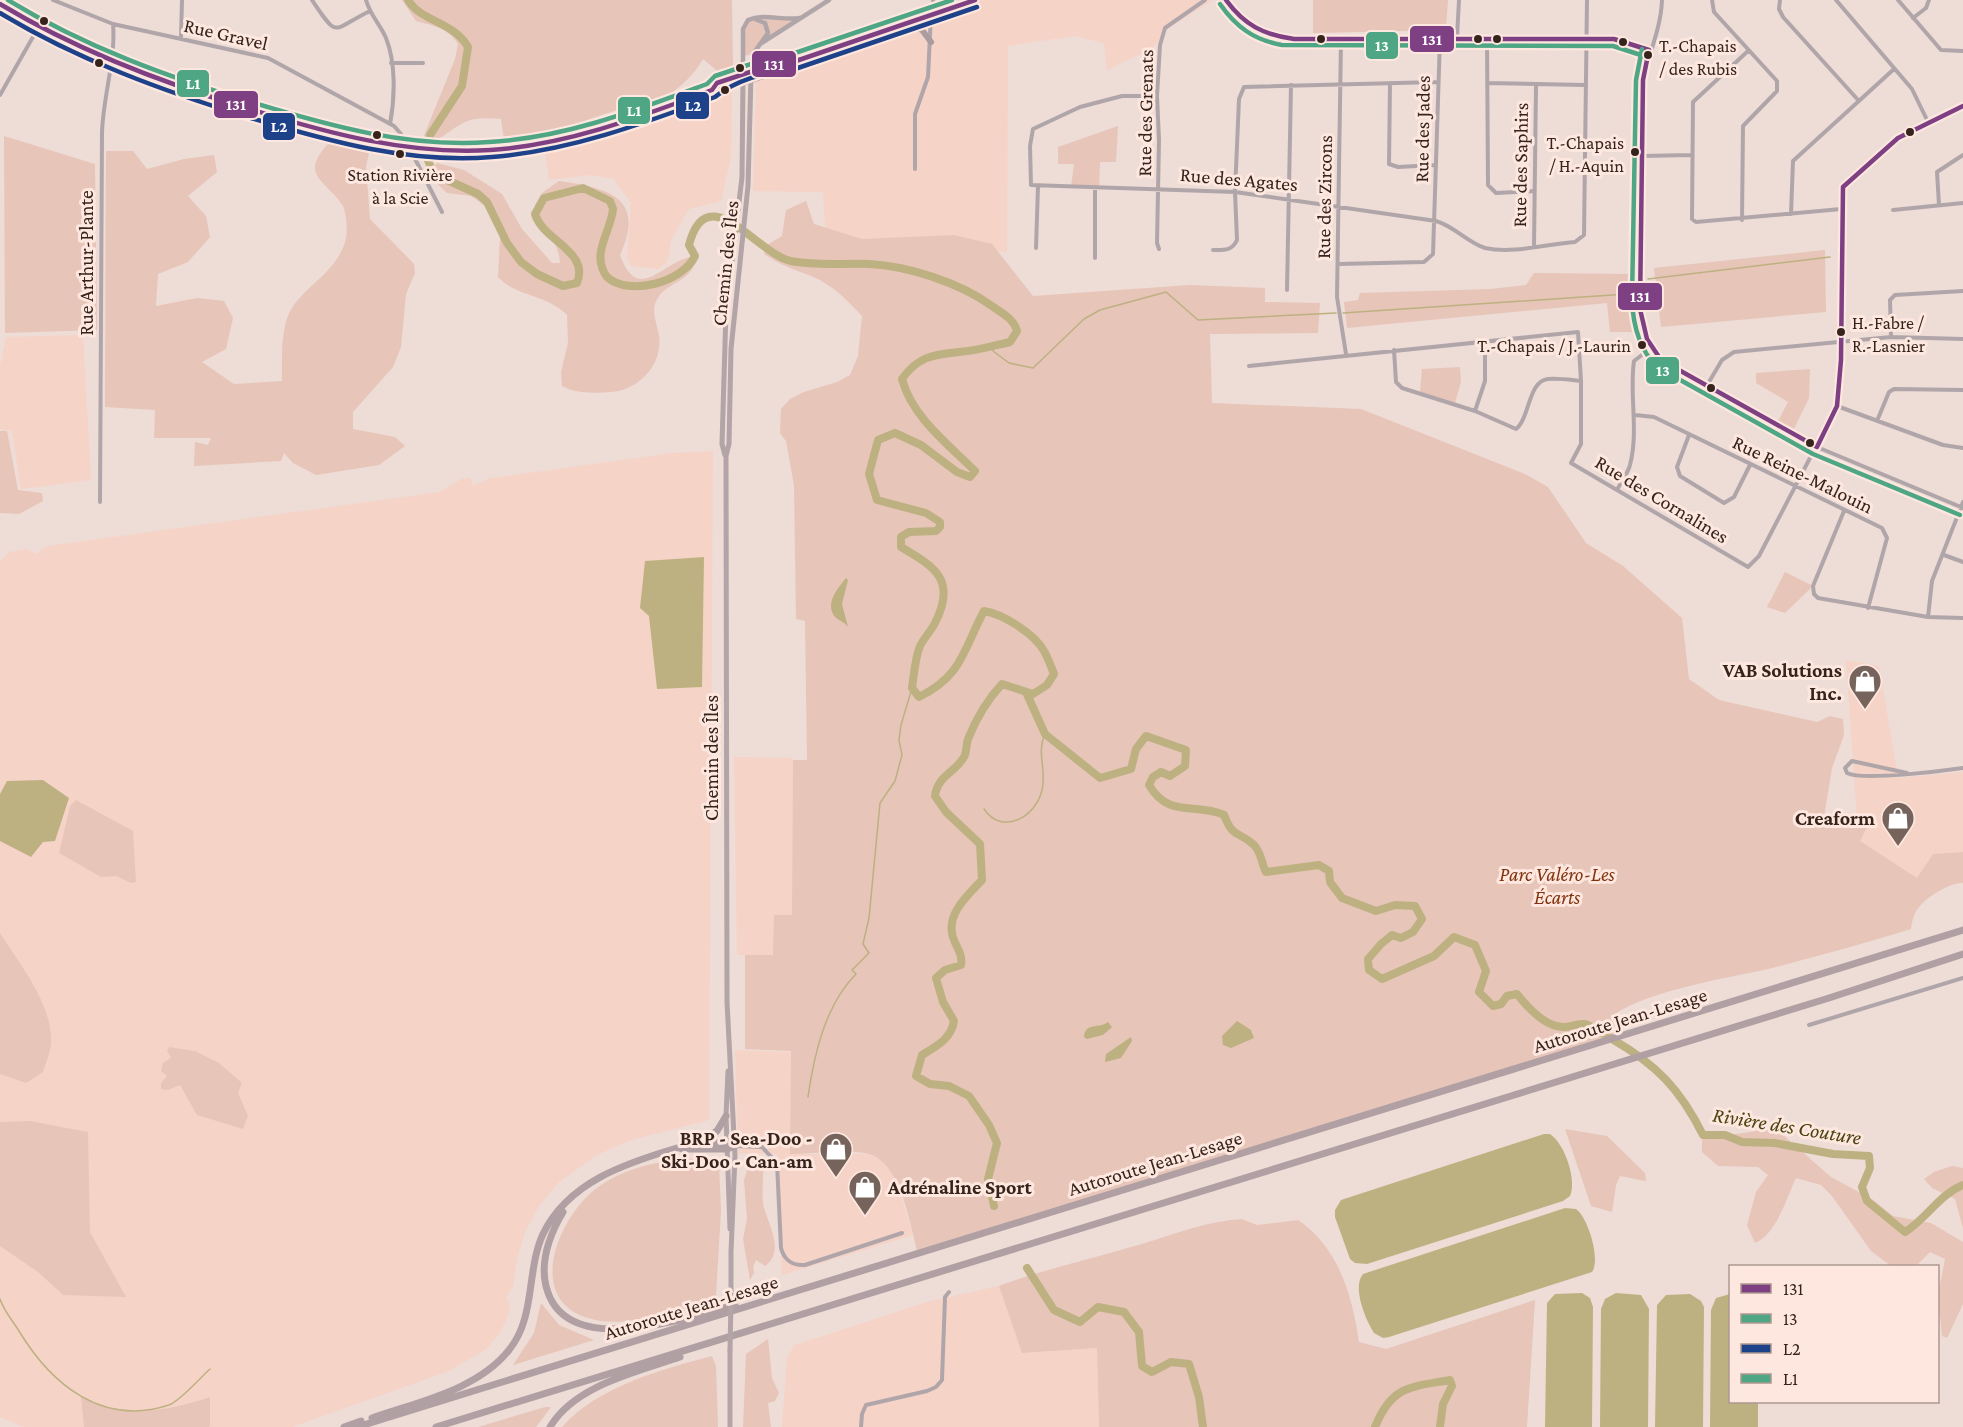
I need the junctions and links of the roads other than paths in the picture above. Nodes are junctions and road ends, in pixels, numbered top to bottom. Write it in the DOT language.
graph roads {
  1 [pos="53,0"];
  2 [pos="182,0"];
  3 [pos="312,0"];
  4 [pos="366,0"];
  5 [pos="829,0"];
  6 [pos="933,0"];
  7 [pos="975,0"];
  8 [pos="1205,0"];
  9 [pos="1226,0"];
  10 [pos="1459,0"];
  11 [pos="1587,0"];
  12 [pos="1662,0"];
  13 [pos="1712,0"];
  14 [pos="1780,0"];
  15 [pos="1836,0"];
  16 [pos="1898,0"];
  17 [pos="1929,0"];
  18 [pos="0,4"];
  19 [pos="370,11"];
  20 [pos="933,13"];
  21 [pos="752,18"];
  22 [pos="800,18"];
  23 [pos="1913,18"];
  24 [pos="113,24"];
  25 [pos="905,24"];
  26 [pos="38,28"];
  27 [pos="181,38"];
  28 [pos="1440,38"];
  29 [pos="1341,39"];
  30 [pos="1457,39"];
  31 [pos="1487,39"];
  32 [pos="1585,39"];
  33 [pos="931,42"];
  34 [pos="760,44"];
  35 [pos="1649,50"];
  36 [pos="1748,51"];
  37 [pos="1963,51"];
  38 [pos="111,63"];
  39 [pos="391,63"];
  40 [pos="423,63"];
  41 [pos="790,63"];
  42 [pos="1894,69"];
  43 [pos="751,72"];
  44 [pos="743,74"];
  45 [pos="751,80"];
  46 [pos="743,82"];
  47 [pos="1437,82"];
  48 [pos="1390,83"];
  49 [pos="1487,83"];
  50 [pos="1341,84"];
  51 [pos="1291,85"];
  52 [pos="1584,85"];
  53 [pos="1536,86"];
  54 [pos="712,90"];
  55 [pos="0,95"];
  56 [pos="1157,96"];
  57 [pos="1859,101"];
  58 [pos="1963,106"];
  59 [pos="1928,122"];
  60 [pos="390,124"];
  61 [pos="400,146"];
  62 [pos="409,147"];
  63 [pos="1691,155"];
  64 [pos="1963,155"];
  65 [pos="1641,156"];
  66 [pos="1435,165"];
  67 [pos="915,169"];
  68 [pos="1038,186"];
  69 [pos="1095,187"];
  70 [pos="1158,187"];
  71 [pos="1534,191"];
  72 [pos="1235,192"];
  73 [pos="1290,198"];
  74 [pos="1963,202"];
  75 [pos="1939,205"];
  76 [pos="1340,206"];
  77 [pos="1841,209"];
  78 [pos="1893,210"];
  79 [pos="442,212"];
  80 [pos="1791,214"];
  81 [pos="1742,220"];
  82 [pos="1436,221"];
  83 [pos="738,239"];
  84 [pos="1534,246"];
  85 [pos="1036,248"];
  86 [pos="1159,249"];
  87 [pos="1213,250"];
  88 [pos="1095,258"];
  89 [pos="1338,264"];
  90 [pos="1287,290"];
  91 [pos="1963,291"];
  92 [pos="1891,337"];
  93 [pos="1963,339"];
  94 [pos="1485,341"];
  95 [pos="1841,342"];
  96 [pos="1651,348"];
  97 [pos="1394,350"];
  98 [pos="1346,354"];
  99 [pos="1249,366"];
  100 [pos="1581,381"];
  101 [pos="1706,387"];
  102 [pos="1963,390"];
  103 [pos="1837,406"];
  104 [pos="1475,411"];
  105 [pos="1635,415"];
  106 [pos="1877,421"];
  107 [pos="1689,435"];
  108 [pos="1817,447"];
  109 [pos="1963,448"];
  110 [pos="1750,465"];
  111 [pos="1794,488"];
  112 [pos="1617,490"];
  113 [pos="100,502"];
  114 [pos="1962,506"];
  115 [pos="1844,511"];
  116 [pos="1944,555"];
  117 [pos="1963,562"];
  118 [pos="1868,609"];
  119 [pos="1928,617"];
  120 [pos="1963,618"];
  121 [pos="1963,768"];
  122 [pos="1907,774"];
  123 [pos="1963,930"];
  124 [pos="1963,954"];
  125 [pos="1963,978"];
  126 [pos="1809,1025"];
  127 [pos="729,1060"];
  128 [pos="726,1116"];
  129 [pos="699,1143"];
  130 [pos="730,1146"];
  131 [pos="676,1148"];
  132 [pos="568,1203"];
  133 [pos="902,1233"];
  134 [pos="948,1292"];
  135 [pos="778,1296"];
  136 [pos="724,1338"];
  137 [pos="344,1427"];
  138 [pos="357,1427"];
  139 [pos="436,1427"];
  140 [pos="550,1427"];
  141 [pos="730,1427"];
  142 [pos="861,1427"];
  1 -- 24 [label="street, Rue Gravel"];
  2 -- 27 [label="street"];
  3 -- 19 [label="street"];
  4 -- 19 [label="street"];
  5 -- 22 [label="street"];
  6 -- 20 [label="street"];
  7 -- 20 [label="main road"];
  8 -- 56 [label="street, Rue des Grenats"];
  9 -- 29 [label="street"];
  10 -- 30 [label="street"];
  11 -- 32 [label="street"];
  12 -- 35 [label="street"];
  13 -- 36 [label="street"];
  14 -- 57 [label="street"];
  15 -- 42 [label="street"];
  16 -- 23 [label="street"];
  17 -- 23 [label="street"];
  18 -- 26 [label="main road"];
  19 -- 39 [label="street"];
  20 -- 25 [label="main road"];
  20 -- 33 [label="street"];
  21 -- 22 [label="street"];
  21 -- 34 [label="street"];
  21 -- 44 [label="street"];
  22 -- 34 [label="street"];
  23 -- 37 [label="street"];
  24 -- 27 [label="street, Rue Gravel"];
  24 -- 38 [label="street, Rue Arthur-Plante"];
  25 -- 33 [label="main road"];
  25 -- 41 [label="main road"];
  26 -- 38 [label="main road"];
  26 -- 55 [label="street"];
  27 -- 60 [label="street, Rue Gravel"];
  28 -- 29 [label="street"];
  28 -- 30 [label="street"];
  28 -- 47 [label="street, Rue des Jades"];
  29 -- 50 [label="street, Rue des Zircons"];
  30 -- 31 [label="street"];
  31 -- 32 [label="street"];
  31 -- 49 [label="street"];
  32 -- 35 [label="street"];
  32 -- 52 [label="street"];
  33 -- 67 [label="street"];
  34 -- 43 [label="street"];
  35 -- 65 [label="street"];
  36 -- 63 [label="street"];
  36 -- 81 [label="street"];
  38 -- 61 [label="main road"];
  38 -- 113 [label="street, Rue Arthur-Plante"];
  39 -- 40 [label="street"];
  39 -- 60 [label="street"];
  41 -- 43 [label="main road"];
  41 -- 45 [label="main road"];
  42 -- 57 [label="street"];
  42 -- 59 [label="street"];
  43 -- 44 [label="main road"];
  43 -- 45 [label="main road, Chemin des Îles"];
  44 -- 46 [label="main road, Chemin des Îles"];
  44 -- 54 [label="main road"];
  45 -- 46 [label="main road"];
  45 -- 83 [label="main road, Chemin des Îles"];
  46 -- 54 [label="main road"];
  46 -- 83 [label="main road, Chemin des Îles"];
  47 -- 48 [label="street"];
  47 -- 66 [label="street, Rue des Jades"];
  48 -- 50 [label="street"];
  48 -- 66 [label="street"];
  49 -- 53 [label="street"];
  49 -- 71 [label="street"];
  50 -- 51 [label="street"];
  50 -- 76 [label="street, Rue des Zircons"];
  51 -- 72 [label="street"];
  51 -- 73 [label="street"];
  52 -- 53 [label="street"];
  52 -- 84 [label="street, Rue des Agates"];
  53 -- 71 [label="street, Rue des Saphirs"];
  54 -- 62 [label="main road"];
  56 -- 68 [label="street"];
  56 -- 70 [label="street, Rue des Grenats"];
  57 -- 80 [label="street"];
  58 -- 59 [label="street"];
  59 -- 77 [label="street"];
  60 -- 61 [label="street"];
  61 -- 62 [label="main road"];
  62 -- 79 [label="street"];
  63 -- 65 [label="street"];
  63 -- 81 [label="street"];
  64 -- 75 [label="street"];
  65 -- 96 [label="street"];
  66 -- 82 [label="street, Rue des Jades"];
  68 -- 69 [label="street, Rue des Agates"];
  68 -- 85 [label="street"];
  69 -- 70 [label="street, Rue des Agates"];
  69 -- 88 [label="street"];
  70 -- 72 [label="street, Rue des Agates"];
  70 -- 86 [label="street, Rue des Grenats"];
  71 -- 84 [label="street, Rue des Saphirs"];
  72 -- 73 [label="street, Rue des Agates"];
  72 -- 87 [label="street"];
  73 -- 76 [label="street, Rue des Agates"];
  73 -- 90 [label="street"];
  74 -- 75 [label="street"];
  75 -- 78 [label="street"];
  76 -- 82 [label="street, Rue des Agates"];
  76 -- 89 [label="street, Rue des Zircons"];
  77 -- 80 [label="street"];
  77 -- 95 [label="street"];
  80 -- 81 [label="street"];
  82 -- 84 [label="street, Rue des Agates"];
  82 -- 89 [label="street, Rue des Jades"];
  83 -- 127 [label="main road, Chemin des Îles"];
  89 -- 98 [label="street, Rue des Zircons"];
  91 -- 92 [label="street"];
  92 -- 93 [label="street"];
  92 -- 95 [label="street"];
  94 -- 97 [label="street, Rue des Cornalines"];
  94 -- 100 [label="street, Rue des Cornalines"];
  94 -- 104 [label="street"];
  95 -- 101 [label="street"];
  95 -- 103 [label="street"];
  96 -- 101 [label="street"];
  96 -- 105 [label="street"];
  97 -- 98 [label="street, Rue des Cornalines"];
  97 -- 104 [label="street"];
  98 -- 99 [label="street, Rue des Cornalines"];
  100 -- 104 [label="street"];
  100 -- 112 [label="street, Rue des Cornalines"];
  101 -- 108 [label="street"];
  102 -- 106 [label="street"];
  103 -- 106 [label="street"];
  103 -- 108 [label="street"];
  105 -- 107 [label="street, Rue Reine-Malouin"];
  105 -- 112 [label="street"];
  106 -- 109 [label="street"];
  107 -- 110 [label="street, Rue Reine-Malouin"];
  107 -- 110 [label="street"];
  108 -- 111 [label="street"];
  108 -- 114 [label="street"];
  110 -- 111 [label="street, Rue Reine-Malouin"];
  111 -- 112 [label="street, Rue des Cornalines"];
  111 -- 115 [label="street, Rue Reine-Malouin"];
  114 -- 116 [label="street"];
  115 -- 118 [label="street, Rue Reine-Malouin"];
  115 -- 118 [label="street"];
  116 -- 117 [label="street"];
  116 -- 119 [label="street"];
  118 -- 119 [label="street"];
  119 -- 120 [label="street"];
  121 -- 122 [label="street"];
  122 -- 122 [label="street"];
  123 -- 135 [label="highway, Autoroute Jean-Lesage"];
  124 -- 136 [label="highway, Autoroute Jean-Lesage"];
  125 -- 126 [label="street"];
  127 -- 128 [label="main road, Chemin des Îles"];
  127 -- 130 [label="main road, Chemin des Îles"];
  128 -- 129 [label="highway"];
  128 -- 130 [label="main road, Chemin des Îles"];
  129 -- 130 [label="highway"];
  129 -- 131 [label="highway"];
  130 -- 131 [label="highway"];
  130 -- 133 [label="street"];
  130 -- 141 [label="main road, Chemin des Îles, bridge"];
  131 -- 132 [label="highway"];
  132 -- 135 [label="highway"];
  132 -- 137 [label="highway"];
  134 -- 142 [label="street"];
  135 -- 138 [label="highway, Autoroute Jean-Lesage"];
  136 -- 139 [label="highway, Autoroute Jean-Lesage"];
  136 -- 140 [label="highway"];
}
